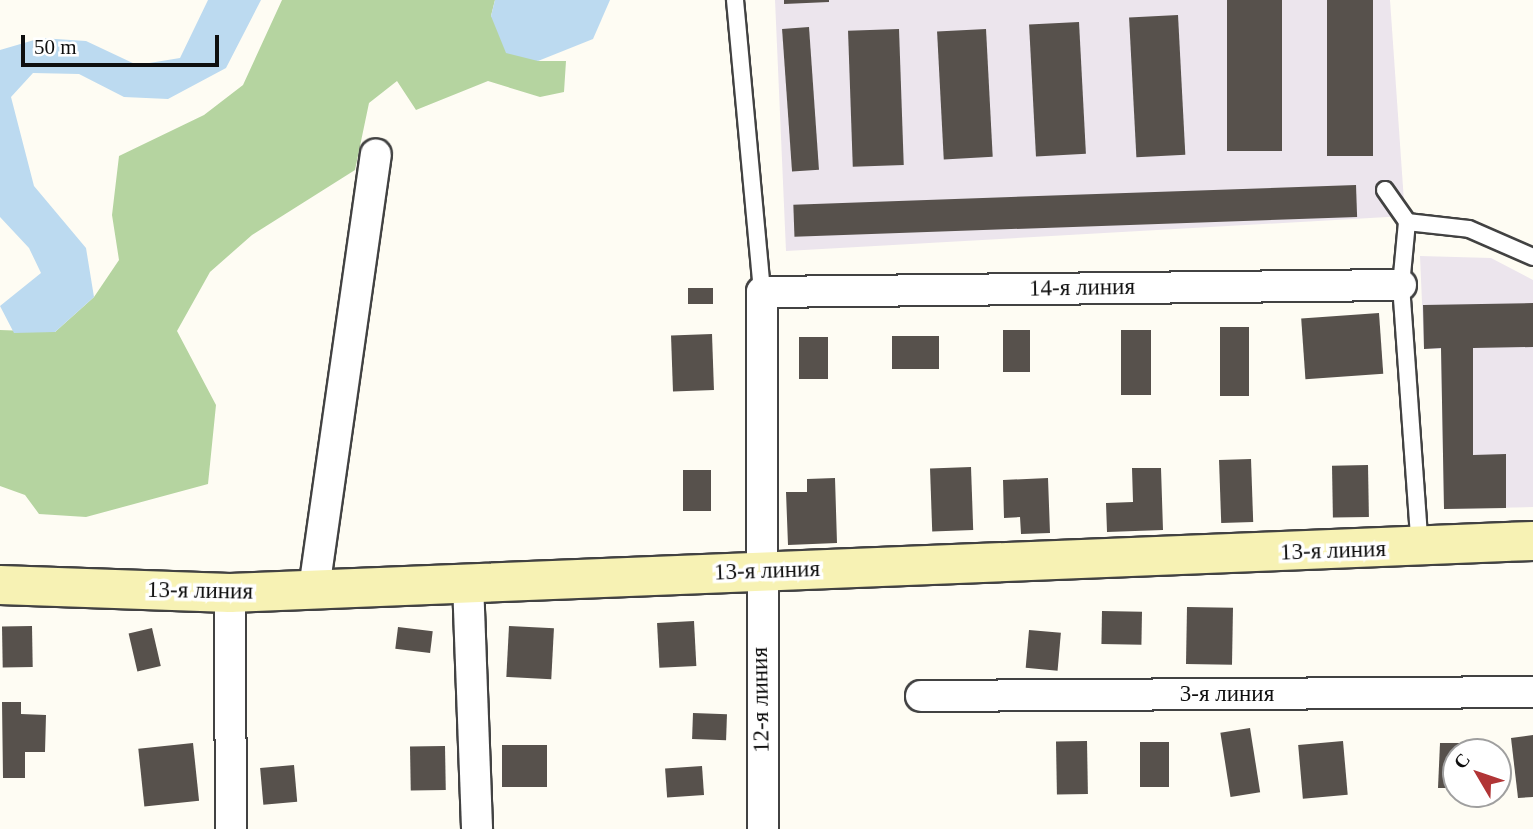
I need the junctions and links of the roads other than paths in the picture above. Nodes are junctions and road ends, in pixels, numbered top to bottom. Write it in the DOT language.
graph roads {
  1 [pos="735,0"];
  2 [pos="376,154"];
  3 [pos="1385,190"];
  4 [pos="1407,222"];
  5 [pos="1533,257"];
  6 [pos="1401,285"];
  7 [pos="762,292"];
  8 [pos="1533,541"];
  9 [pos="1420,548"];
  10 [pos="758,571"];
  11 [pos="468,582"];
  12 [pos="0,585"];
  13 [pos="314,589"];
  14 [pos="230,593"];
  15 [pos="1533,692"];
  16 [pos="921,696"];
  17 [pos="231,829"];
  18 [pos="477,829"];
  19 [pos="762,829"];
  1 -- 7 [label="lane"];
  2 -- 13 [label="street"];
  3 -- 4 [label="lane"];
  4 -- 5 [label="lane"];
  4 -- 6 [label="lane"];
  6 -- 7 [label="street, 14-я линия"];
  6 -- 9 [label="lane"];
  7 -- 10 [label="street, 12-я линия"];
  8 -- 9 [label="street, 13-я линия"];
  9 -- 10 [label="street, 13-я линия"];
  10 -- 11 [label="street, 13-я линия"];
  10 -- 19 [label="street, 12-я линия"];
  11 -- 13 [label="street, 13-я линия"];
  11 -- 18 [label="street"];
  12 -- 14 [label="street, 13-я линия"];
  13 -- 14 [label="street, 13-я линия"];
  14 -- 17 [label="street"];
  15 -- 16 [label="street, 3-я линия"];
}
